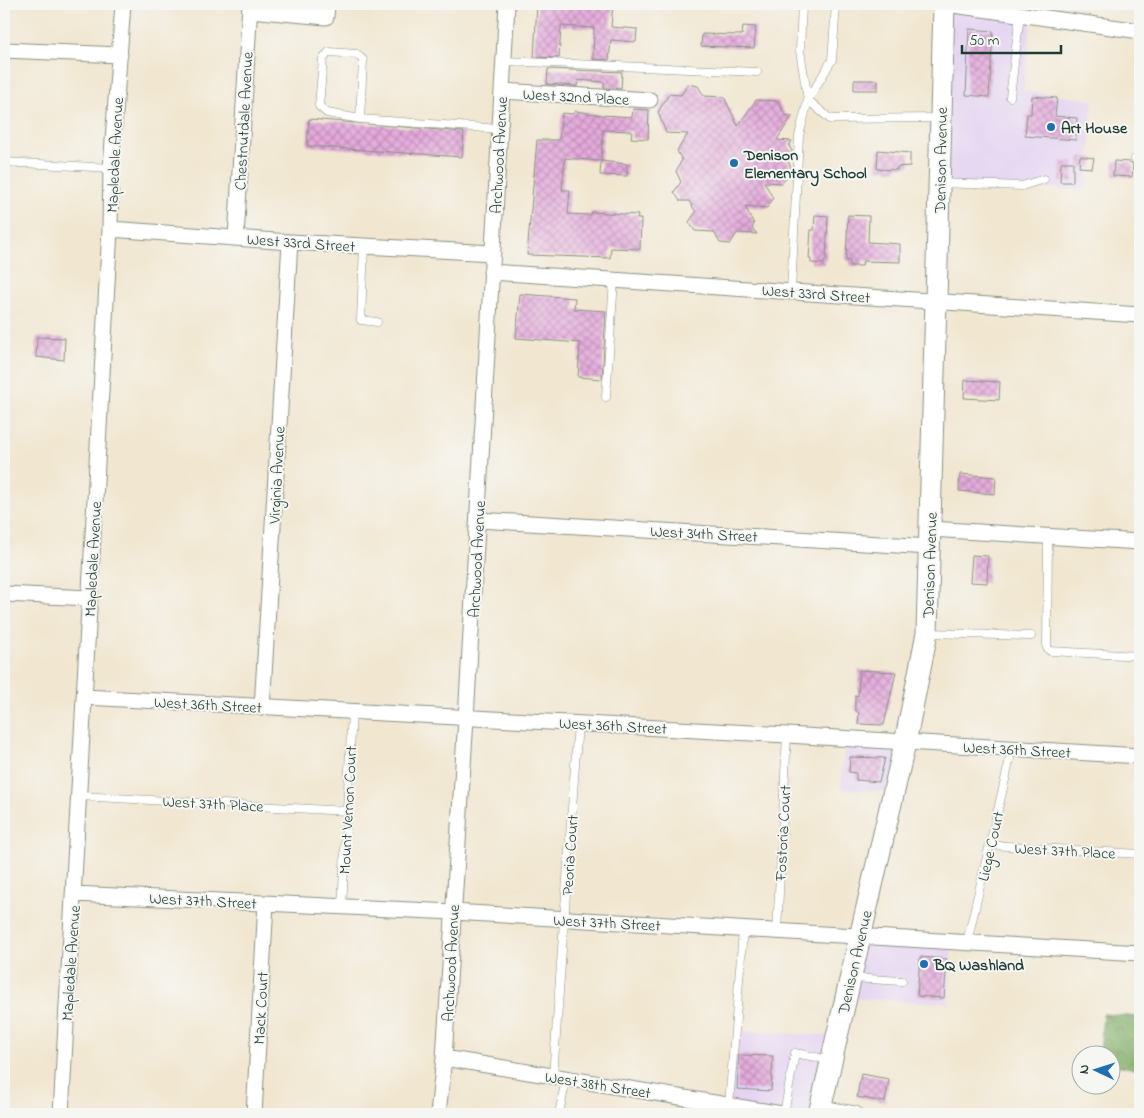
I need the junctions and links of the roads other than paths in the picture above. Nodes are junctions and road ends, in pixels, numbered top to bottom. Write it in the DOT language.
graph roads {
  1 [pos="123,4"];
  2 [pos="327,4"];
  3 [pos="507,4"];
  4 [pos="802,4"];
  5 [pos="836,4"];
  6 [pos="945,4"];
  7 [pos="250,7"];
  8 [pos="1020,14"];
  9 [pos="1140,31"];
  10 [pos="4,50"];
  11 [pos="120,55"];
  12 [pos="504,61"];
  13 [pos="757,72"];
  14 [pos="502,91"];
  15 [pos="1010,97"];
  16 [pos="650,100"];
  17 [pos="808,100"];
  18 [pos="360,118"];
  19 [pos="941,118"];
  20 [pos="500,129"];
  21 [pos="4,162"];
  22 [pos="111,168"];
  23 [pos="1044,179"];
  24 [pos="940,183"];
  25 [pos="110,229"];
  26 [pos="236,238"];
  27 [pos="290,242"];
  28 [pos="364,246"];
  29 [pos="493,253"];
  30 [pos="491,272"];
  31 [pos="614,280"];
  32 [pos="791,291"];
  33 [pos="937,300"];
  34 [pos="1140,315"];
  35 [pos="377,322"];
  36 [pos="606,397"];
  37 [pos="479,520"];
  38 [pos="1048,537"];
  39 [pos="930,538"];
  40 [pos="1140,542"];
  41 [pos="4,594"];
  42 [pos="90,598"];
  43 [pos="927,633"];
  44 [pos="1031,636"];
  45 [pos="1140,656"];
  46 [pos="85,697"];
  47 [pos="262,708"];
  48 [pos="352,712"];
  49 [pos="466,719"];
  50 [pos="578,723"];
  51 [pos="787,734"];
  52 [pos="905,743"];
  53 [pos="1012,750"];
  54 [pos="1140,756"];
  55 [pos="79,796"];
  56 [pos="347,811"];
  57 [pos="990,845"];
  58 [pos="1140,854"];
  59 [pos="74,894"];
  60 [pos="266,903"];
  61 [pos="342,908"];
  62 [pos="453,912"];
  63 [pos="564,920"];
  64 [pos="743,930"];
  65 [pos="776,932"];
  66 [pos="859,937"];
  67 [pos="967,942"];
  68 [pos="1140,952"];
  69 [pos="850,978"];
  70 [pos="902,981"];
  71 [pos="444,1058"];
  72 [pos="831,1060"];
  73 [pos="559,1078"];
  74 [pos="729,1105"];
  75 [pos="707,1108"];
  76 [pos="820,1111"];
  77 [pos="60,1114"];
  78 [pos="254,1114"];
  79 [pos="438,1114"];
  80 [pos="559,1114"];
  81 [pos="783,1114"];
  82 [pos="855,1114"];
  1 -- 11 [label="street, Mapledale Avenue"];
  2 -- 7 [label="street"];
  3 -- 12 [label="street, Archwood Avenue"];
  4 -- 17 [label="lane"];
  5 -- 17 [label="lane"];
  6 -- 8 [label="street"];
  6 -- 19 [label="main road, Denison Avenue"];
  7 -- 26 [label="street, Chestnutdale Avenue"];
  8 -- 9 [label="street"];
  8 -- 15 [label="lane"];
  10 -- 11 [label="street"];
  11 -- 22 [label="street, Mapledale Avenue"];
  12 -- 13 [label="lane"];
  12 -- 14 [label="street, Archwood Avenue"];
  14 -- 16 [label="street, West 32nd Place"];
  14 -- 20 [label="street, Archwood Avenue"];
  17 -- 19 [label="lane"];
  17 -- 32 [label="lane"];
  18 -- 18 [label="lane"];
  18 -- 20 [label="lane"];
  19 -- 24 [label="main road, Denison Avenue"];
  20 -- 29 [label="street, Archwood Avenue"];
  21 -- 22 [label="lane"];
  22 -- 25 [label="street, Mapledale Avenue"];
  23 -- 24 [label="lane"];
  24 -- 33 [label="main road, Denison Avenue"];
  25 -- 26 [label="street, West 33rd Street"];
  25 -- 42 [label="street, Mapledale Avenue"];
  26 -- 27 [label="street, West 33rd Street"];
  27 -- 28 [label="street, West 33rd Street"];
  27 -- 47 [label="street, Virginia Avenue"];
  28 -- 29 [label="street, West 33rd Street"];
  28 -- 35 [label="lane"];
  29 -- 30 [label="street, Archwood Avenue"];
  30 -- 31 [label="street, West 33rd Street"];
  30 -- 37 [label="street, Archwood Avenue"];
  31 -- 32 [label="street, West 33rd Street"];
  31 -- 36 [label="lane"];
  32 -- 33 [label="street, West 33rd Street"];
  33 -- 34 [label="street, West 33rd Street"];
  33 -- 39 [label="main road, Denison Avenue"];
  37 -- 39 [label="street, West 34th Street"];
  37 -- 49 [label="street, Archwood Avenue"];
  38 -- 39 [label="street, West 34th Street"];
  38 -- 40 [label="street, West 34th Street"];
  38 -- 45 [label="lane"];
  39 -- 43 [label="main road, Denison Avenue"];
  41 -- 42 [label="street"];
  42 -- 46 [label="street, Mapledale Avenue"];
  43 -- 44 [label="lane"];
  43 -- 52 [label="main road, Denison Avenue"];
  46 -- 47 [label="street, West 36th Street"];
  46 -- 55 [label="street, Mapledale Avenue"];
  47 -- 48 [label="street, West 36th Street"];
  48 -- 49 [label="street, West 36th Street"];
  48 -- 56 [label="lane, Mount Vernon Court"];
  49 -- 50 [label="street, West 36th Street"];
  49 -- 62 [label="street, Archwood Avenue"];
  50 -- 51 [label="street, West 36th Street"];
  50 -- 63 [label="lane, Peoria Court"];
  51 -- 52 [label="street, West 36th Street"];
  51 -- 65 [label="lane, Fostoria Court"];
  52 -- 53 [label="street, West 36th Street"];
  52 -- 66 [label="main road, Denison Avenue"];
  53 -- 54 [label="street, West 36th Street"];
  53 -- 57 [label="lane, Liege Court"];
  55 -- 56 [label="lane, West 37th Place"];
  55 -- 59 [label="street, Mapledale Avenue"];
  56 -- 61 [label="lane, Mount Vernon Court"];
  57 -- 58 [label="lane, West 37th Place"];
  57 -- 67 [label="lane, Liege Court"];
  59 -- 60 [label="street, West 37th Street"];
  59 -- 77 [label="street, Mapledale Avenue"];
  60 -- 61 [label="street, West 37th Street"];
  60 -- 78 [label="street, Mack Court"];
  61 -- 62 [label="street, West 37th Street"];
  62 -- 63 [label="street, West 37th Street"];
  62 -- 71 [label="street, Archwood Avenue"];
  63 -- 64 [label="street, West 37th Street"];
  63 -- 73 [label="lane, Peoria Court"];
  64 -- 65 [label="street, West 37th Street"];
  64 -- 74 [label="lane"];
  65 -- 66 [label="street, West 37th Street"];
  66 -- 67 [label="street, West 37th Street"];
  66 -- 69 [label="main road, Denison Avenue"];
  67 -- 68 [label="street, West 37th Street"];
  69 -- 70 [label="lane"];
  69 -- 72 [label="main road, Denison Avenue"];
  71 -- 73 [label="street, West 38th Street"];
  71 -- 79 [label="street, Archwood Avenue"];
  72 -- 76 [label="main road, Denison Avenue"];
  72 -- 81 [label="lane"];
  73 -- 75 [label="street, West 38th Street"];
  73 -- 80 [label="lane, Peoria Court"];
  74 -- 75 [label="street, West 38th Street"];
  74 -- 81 [label="street, West 38th Street"];
  76 -- 82 [label="street"];
}
